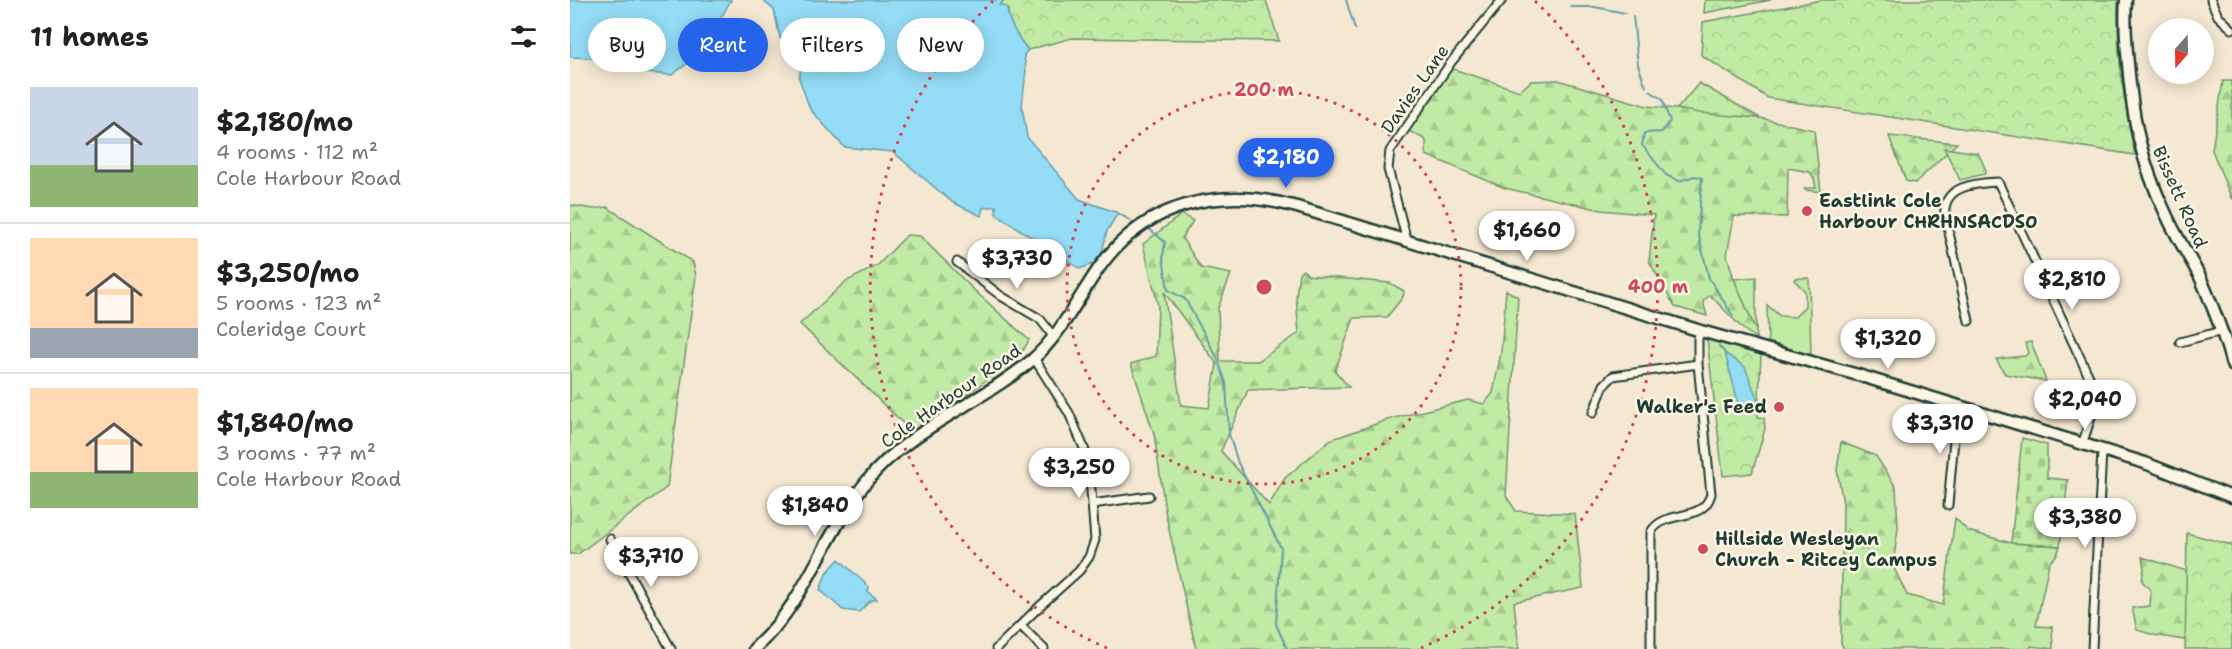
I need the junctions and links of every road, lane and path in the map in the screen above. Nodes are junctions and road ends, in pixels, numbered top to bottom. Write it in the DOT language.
graph roads {
  1 [pos="1502,0"];
  2 [pos="2126,0"];
  3 [pos="2211,0"];
  4 [pos="2232,29"];
  5 [pos="1407,241"];
  6 [pos="957,262"];
  7 [pos="1969,321"];
  8 [pos="1701,331"];
  9 [pos="2222,331"];
  10 [pos="1053,336"];
  11 [pos="2180,342"];
  12 [pos="1034,358"];
  13 [pos="1698,364"];
  14 [pos="2232,365"];
  15 [pos="1958,407"];
  16 [pos="1593,413"];
  17 [pos="2082,445"];
  18 [pos="2102,451"];
  19 [pos="1149,496"];
  20 [pos="2232,497"];
  21 [pos="1092,504"];
  22 [pos="1948,505"];
  23 [pos="610,540"];
  24 [pos="1021,626"];
  25 [pos="671,649"];
  26 [pos="754,649"];
  27 [pos="996,649"];
  28 [pos="1044,649"];
  29 [pos="1651,649"];
  30 [pos="2092,649"];
  1 -- 5 [label="street, Davies Lane"];
  2 -- 9 [label="main road, Bissett Road"];
  3 -- 4 [label="street"];
  5 -- 8 [label="main road, Cole Harbour Road"];
  5 -- 10 [label="main road, Cole Harbour Road"];
  6 -- 10 [label="street"];
  7 -- 17 [label="street"];
  8 -- 13 [label="street"];
  8 -- 15 [label="main road, Cole Harbour Road"];
  9 -- 11 [label="street"];
  9 -- 14 [label="main road, Bissett Road"];
  10 -- 12 [label="main road, Cole Harbour Road"];
  12 -- 21 [label="street"];
  12 -- 26 [label="main road, Cole Harbour Road"];
  13 -- 16 [label="street"];
  13 -- 29 [label="street"];
  15 -- 17 [label="main road, Cole Harbour Road"];
  15 -- 22 [label="street"];
  17 -- 18 [label="main road, Cole Harbour Road"];
  18 -- 20 [label="main road, Cole Harbour Road"];
  18 -- 30 [label="street"];
  19 -- 21 [label="street"];
  21 -- 24 [label="street"];
  23 -- 25 [label="street"];
  24 -- 27 [label="street"];
  24 -- 28 [label="street"];
}
